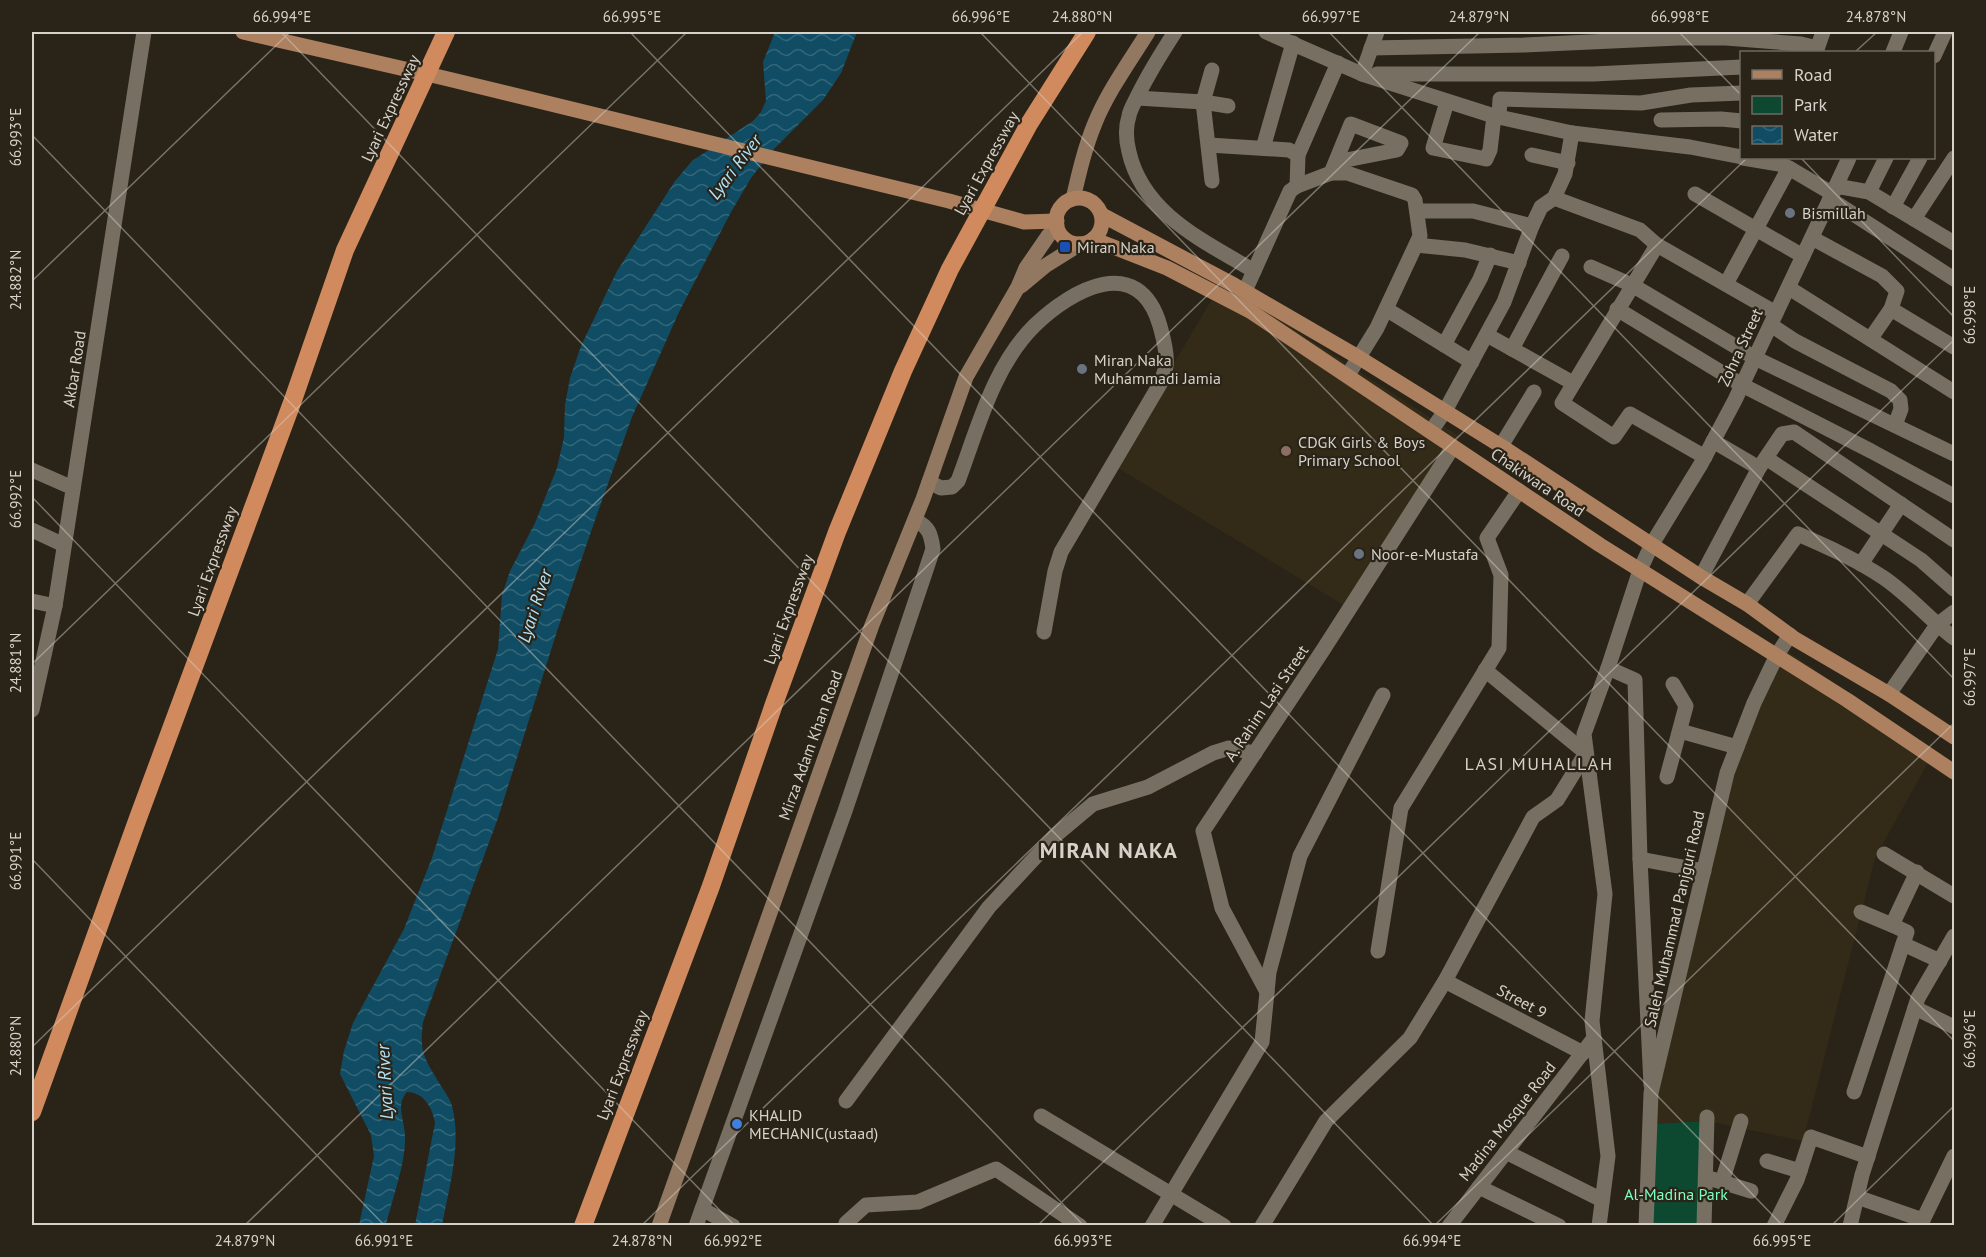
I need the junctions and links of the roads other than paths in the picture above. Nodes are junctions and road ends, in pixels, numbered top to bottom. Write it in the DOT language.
graph roads {
  1 [pos="144,32"];
  2 [pos="243,32"];
  3 [pos="446,32"];
  4 [pos="1087,32"];
  5 [pos="1148,32"];
  6 [pos="1175,32"];
  7 [pos="1266,32"];
  8 [pos="1377,32"];
  9 [pos="1823,32"];
  10 [pos="1901,32"];
  11 [pos="1945,32"];
  12 [pos="1293,43"];
  13 [pos="1371,48"];
  14 [pos="1816,50"];
  15 [pos="1893,51"];
  16 [pos="1935,54"];
  17 [pos="1338,63"];
  18 [pos="1740,67"];
  19 [pos="1212,70"];
  20 [pos="1362,74"];
  21 [pos="1740,93"];
  22 [pos="1137,98"];
  23 [pos="1203,102"];
  24 [pos="1448,102"];
  25 [pos="1228,106"];
  26 [pos="1496,116"];
  27 [pos="1661,120"];
  28 [pos="1740,121"];
  29 [pos="1572,134"];
  30 [pos="1209,146"];
  31 [pos="1263,148"];
  32 [pos="1532,155"];
  33 [pos="1298,156"];
  34 [pos="1740,157"];
  35 [pos="1756,159"];
  36 [pos="1849,159"];
  37 [pos="1886,159"];
  38 [pos="1919,159"];
  39 [pos="1954,159"];
  40 [pos="1568,163"];
  41 [pos="1783,163"];
  42 [pos="1212,181"];
  43 [pos="1297,186"];
  44 [pos="1869,192"];
  45 [pos="1833,193"];
  46 [pos="1695,194"];
  47 [pos="1554,198"];
  48 [pos="1073,199"];
  49 [pos="1893,207"];
  50 [pos="1417,211"];
  51 [pos="1102,215"];
  52 [pos="1914,219"];
  53 [pos="1057,223"];
  54 [pos="1532,226"];
  55 [pos="1757,230"];
  56 [pos="1812,238"];
  57 [pos="1086,241"];
  58 [pos="1954,243"];
  59 [pos="1416,245"];
  60 [pos="1657,245"];
  61 [pos="1490,255"];
  62 [pos="1562,256"];
  63 [pos="1803,256"];
  64 [pos="1519,263"];
  65 [pos="1591,267"];
  66 [pos="1254,271"];
  67 [pos="1954,279"];
  68 [pos="1726,284"];
  69 [pos="1632,285"];
  70 [pos="1018,287"];
  71 [pos="1789,288"];
  72 [pos="1241,297"];
  73 [pos="1386,309"];
  74 [pos="1617,309"];
  75 [pos="1891,309"];
  76 [pos="1773,319"];
  77 [pos="1487,335"];
  78 [pos="1871,338"];
  79 [pos="1444,345"];
  80 [pos="1954,347"];
  81 [pos="1512,349"];
  82 [pos="1358,357"];
  83 [pos="1755,358"];
  84 [pos="1472,362"];
  85 [pos="1348,375"];
  86 [pos="1573,383"];
  87 [pos="1742,385"];
  88 [pos="1534,392"];
  89 [pos="1954,392"];
  90 [pos="1445,411"];
  91 [pos="1895,425"];
  92 [pos="1431,431"];
  93 [pos="1713,441"];
  94 [pos="1501,446"];
  95 [pos="1453,447"];
  96 [pos="1954,454"];
  97 [pos="1705,457"];
  98 [pos="1763,463"];
  99 [pos="32,470"];
  100 [pos="929,482"];
  101 [pos="73,488"];
  102 [pos="1519,491"];
  103 [pos="1954,496"];
  104 [pos="1901,504"];
  105 [pos="915,520"];
  106 [pos="32,530"];
  107 [pos="1882,534"];
  108 [pos="1954,540"];
  109 [pos="1652,544"];
  110 [pos="64,545"];
  111 [pos="1861,564"];
  112 [pos="1640,570"];
  113 [pos="1701,577"];
  114 [pos="1954,589"];
  115 [pos="32,601"];
  116 [pos="1747,604"];
  117 [pos="55,606"];
  118 [pos="1954,612"];
  119 [pos="1937,625"];
  120 [pos="1044,632"];
  121 [pos="1790,635"];
  122 [pos="1954,638"];
  123 [pos="1776,655"];
  124 [pos="1608,668"];
  125 [pos="36,670"];
  126 [pos="1485,670"];
  127 [pos="1673,684"];
  128 [pos="1383,694"];
  129 [pos="1889,694"];
  130 [pos="32,710"];
  131 [pos="1680,731"];
  132 [pos="1954,737"];
  133 [pos="1737,747"];
  134 [pos="1255,753"];
  135 [pos="1586,753"];
  136 [pos="1954,772"];
  137 [pos="1667,777"];
  138 [pos="1884,854"];
  139 [pos="1640,859"];
  140 [pos="1704,871"];
  141 [pos="1917,872"];
  142 [pos="1954,896"];
  143 [pos="1862,912"];
  144 [pos="1892,925"];
  145 [pos="1954,936"];
  146 [pos="1903,944"];
  147 [pos="1378,951"];
  148 [pos="1940,961"];
  149 [pos="1445,981"];
  150 [pos="1267,992"];
  151 [pos="1915,1008"];
  152 [pos="1954,1027"];
  153 [pos="1594,1038"];
  154 [pos="1583,1053"];
  155 [pos="1854,1092"];
  156 [pos="1651,1093"];
  157 [pos="846,1101"];
  158 [pos="32,1112"];
  159 [pos="1041,1116"];
  160 [pos="1707,1117"];
  161 [pos="1741,1121"];
  162 [pos="1506,1152"];
  163 [pos="1954,1156"];
  164 [pos="1868,1157"];
  165 [pos="1767,1161"];
  166 [pos="1800,1171"];
  167 [pos="1706,1177"];
  168 [pos="1722,1182"];
  169 [pos="1479,1187"];
  170 [pos="1751,1191"];
  171 [pos="1171,1193"];
  172 [pos="1857,1197"];
  173 [pos="1602,1200"];
  174 [pos="702,1209"];
  175 [pos="1922,1222"];
  176 [pos="846,1225"];
  177 [pos="1452,1225"];
  178 [pos="583,1226"];
  179 [pos="659,1226"];
  180 [pos="696,1226"];
  181 [pos="733,1226"];
  182 [pos="1080,1226"];
  183 [pos="1152,1226"];
  184 [pos="1224,1226"];
  185 [pos="1262,1226"];
  186 [pos="1558,1226"];
  187 [pos="1599,1226"];
  188 [pos="1646,1226"];
  189 [pos="1704,1226"];
  190 [pos="1774,1226"];
  191 [pos="1850,1226"];
  1 -- 101 [label="street, Akbar Road"];
  2 -- 53 [label="main road"];
  3 -- 158 [label="highway, Lyari Expressway"];
  4 -- 178 [label="highway, Lyari Expressway"];
  5 -- 48 [label="main road"];
  6 -- 22 [label="street"];
  7 -- 12 [label="street"];
  8 -- 13 [label="street"];
  9 -- 14 [label="street"];
  10 -- 15 [label="street"];
  11 -- 16 [label="street"];
  12 -- 17 [label="street"];
  12 -- 31 [label="street"];
  13 -- 14 [label="street"];
  13 -- 20 [label="street"];
  17 -- 20 [label="street"];
  17 -- 33 [label="street"];
  18 -- 20 [label="street"];
  19 -- 23 [label="street"];
  20 -- 24 [label="street"];
  21 -- 26 [label="street"];
  22 -- 23 [label="street"];
  22 -- 66 [label="street"];
  23 -- 25 [label="street"];
  23 -- 30 [label="street"];
  24 -- 26 [label="street"];
  24 -- 26 [label="street"];
  26 -- 29 [label="street"];
  27 -- 28 [label="street"];
  29 -- 34 [label="street"];
  29 -- 40 [label="street"];
  30 -- 31 [label="street"];
  30 -- 42 [label="street"];
  31 -- 33 [label="street"];
  32 -- 40 [label="street"];
  33 -- 43 [label="street"];
  35 -- 41 [label="street"];
  36 -- 45 [label="street, Zohra Street"];
  37 -- 44 [label="street"];
  38 -- 49 [label="street"];
  39 -- 52 [label="street"];
  40 -- 47 [label="street"];
  41 -- 45 [label="street"];
  41 -- 55 [label="street"];
  43 -- 50 [label="street"];
  43 -- 66 [label="street"];
  44 -- 45 [label="street"];
  44 -- 49 [label="street"];
  45 -- 56 [label="street, Zohra Street"];
  45 -- 67 [label="street"];
  46 -- 55 [label="street"];
  47 -- 54 [label="street"];
  47 -- 60 [label="street"];
  48 -- 51 [label="main road"];
  48 -- 53 [label="main road"];
  49 -- 52 [label="street"];
  50 -- 54 [label="street"];
  50 -- 59 [label="street"];
  51 -- 57 [label="main road"];
  51 -- 72 [label="main road, Chakiwara Road"];
  52 -- 58 [label="street"];
  53 -- 57 [label="main road"];
  53 -- 70 [label="main road, Mirza Adam Khan Road"];
  54 -- 64 [label="street"];
  55 -- 63 [label="street"];
  55 -- 68 [label="street"];
  56 -- 63 [label="street, Zohra Street"];
  56 -- 75 [label="street"];
  57 -- 70 [label="main road, Mirza Adam Khan Road"];
  57 -- 72 [label="main road, Chakiwara Road"];
  59 -- 61 [label="street"];
  59 -- 73 [label="street"];
  60 -- 68 [label="street"];
  60 -- 69 [label="street"];
  61 -- 64 [label="street"];
  61 -- 79 [label="street"];
  62 -- 81 [label="street"];
  63 -- 71 [label="street, Zohra Street"];
  64 -- 77 [label="street"];
  65 -- 69 [label="street"];
  66 -- 72 [label="street"];
  68 -- 76 [label="street"];
  69 -- 74 [label="street"];
  69 -- 83 [label="street"];
  70 -- 100 [label="main road, Mirza Adam Khan Road"];
  71 -- 76 [label="street, Zohra Street"];
  71 -- 78 [label="street"];
  72 -- 82 [label="main road, Chakiwara Road"];
  72 -- 85 [label="main road, Chakiwara Road"];
  73 -- 79 [label="street"];
  73 -- 82 [label="street"];
  74 -- 86 [label="street"];
  74 -- 87 [label="street"];
  75 -- 78 [label="street"];
  75 -- 80 [label="street"];
  76 -- 83 [label="street, Zohra Street"];
  76 -- 91 [label="street"];
  77 -- 81 [label="street"];
  77 -- 84 [label="street"];
  78 -- 89 [label="street"];
  79 -- 84 [label="street"];
  81 -- 86 [label="street"];
  82 -- 85 [label="street"];
  82 -- 90 [label="main road, Chakiwara Road"];
  83 -- 87 [label="street, Zohra Street"];
  83 -- 91 [label="street"];
  84 -- 90 [label="street"];
  85 -- 92 [label="main road, Chakiwara Road"];
  86 -- 97 [label="street"];
  87 -- 93 [label="street, Zohra Street"];
  87 -- 103 [label="street"];
  88 -- 94 [label="street"];
  90 -- 92 [label="street"];
  90 -- 94 [label="main road, Chakiwara Road"];
  91 -- 96 [label="street"];
  92 -- 95 [label="main road, Chakiwara Road"];
  93 -- 97 [label="street, Zohra Street"];
  93 -- 98 [label="street"];
  94 -- 109 [label="main road, Chakiwara Road"];
  95 -- 102 [label="main road, Chakiwara Road"];
  95 -- 134 [label="street, A. Rahim Lasi Street"];
  97 -- 109 [label="street, Zohra Street"];
  98 -- 104 [label="street"];
  98 -- 107 [label="street"];
  98 -- 113 [label="street"];
  99 -- 101 [label="street"];
  100 -- 105 [label="main road, Mirza Adam Khan Road"];
  100 -- 120 [label="street"];
  101 -- 110 [label="street, Akbar Road"];
  102 -- 112 [label="main road, Chakiwara Road"];
  102 -- 126 [label="street"];
  104 -- 107 [label="street"];
  104 -- 108 [label="street"];
  105 -- 174 [label="street"];
  105 -- 179 [label="main road, Mirza Adam Khan Road"];
  106 -- 110 [label="street"];
  107 -- 111 [label="street"];
  107 -- 114 [label="street"];
  109 -- 112 [label="street, Zohra Street"];
  109 -- 113 [label="main road, Chakiwara Road"];
  110 -- 117 [label="street, Akbar Road"];
  111 -- 116 [label="street"];
  111 -- 119 [label="street"];
  112 -- 123 [label="main road, Chakiwara Road"];
  112 -- 124 [label="street, Zohra Street"];
  113 -- 116 [label="main road, Chakiwara Road"];
  115 -- 117 [label="street"];
  116 -- 121 [label="main road, Chakiwara Road"];
  117 -- 125 [label="street, Akbar Road"];
  118 -- 119 [label="street"];
  119 -- 122 [label="street"];
  119 -- 129 [label="street"];
  121 -- 123 [label="street, Saleh Muhammad Panjguri Road"];
  121 -- 129 [label="main road, Chakiwara Road"];
  123 -- 133 [label="street, Saleh Muhammad Panjguri Road"];
  123 -- 136 [label="main road, Chakiwara Road"];
  124 -- 135 [label="street, Zohra Street"];
  124 -- 139 [label="street"];
  125 -- 130 [label="street, Akbar Road"];
  126 -- 135 [label="street"];
  126 -- 147 [label="street"];
  127 -- 131 [label="street"];
  128 -- 150 [label="street"];
  129 -- 132 [label="main road, Chakiwara Road"];
  131 -- 133 [label="street"];
  131 -- 137 [label="street"];
  133 -- 140 [label="street, Saleh Muhammad Panjguri Road"];
  134 -- 150 [label="street, A. Rahim Lasi Street"];
  134 -- 157 [label="street"];
  135 -- 149 [label="street"];
  135 -- 153 [label="street, Zohra Street"];
  138 -- 141 [label="street"];
  139 -- 140 [label="street"];
  139 -- 156 [label="street"];
  140 -- 156 [label="street, Saleh Muhammad Panjguri Road"];
  141 -- 142 [label="street"];
  141 -- 144 [label="street"];
  143 -- 144 [label="street"];
  144 -- 146 [label="street"];
  145 -- 148 [label="street"];
  146 -- 148 [label="street"];
  146 -- 155 [label="street"];
  148 -- 151 [label="street"];
  149 -- 154 [label="street, Street 9"];
  149 -- 185 [label="street"];
  150 -- 171 [label="street"];
  151 -- 152 [label="street"];
  151 -- 164 [label="street"];
  153 -- 154 [label="street, Madina Mosque Road"];
  153 -- 173 [label="street, Zohra Street"];
  154 -- 162 [label="street, Madina Mosque Road"];
  156 -- 188 [label="street, Saleh Muhammad Panjguri Road"];
  159 -- 171 [label="street"];
  160 -- 167 [label="street"];
  161 -- 168 [label="street"];
  162 -- 169 [label="street, Madina Mosque Road"];
  162 -- 173 [label="street"];
  163 -- 175 [label="street"];
  164 -- 166 [label="street"];
  164 -- 172 [label="street"];
  165 -- 166 [label="street"];
  166 -- 190 [label="street"];
  167 -- 168 [label="street"];
  167 -- 189 [label="street"];
  168 -- 170 [label="street"];
  169 -- 177 [label="street, Madina Mosque Road"];
  169 -- 186 [label="street"];
  171 -- 183 [label="street"];
  171 -- 184 [label="street"];
  172 -- 175 [label="street"];
  172 -- 191 [label="street"];
  173 -- 187 [label="street, Zohra Street"];
  174 -- 180 [label="street"];
  174 -- 181 [label="street"];
  176 -- 182 [label="street"];
}
